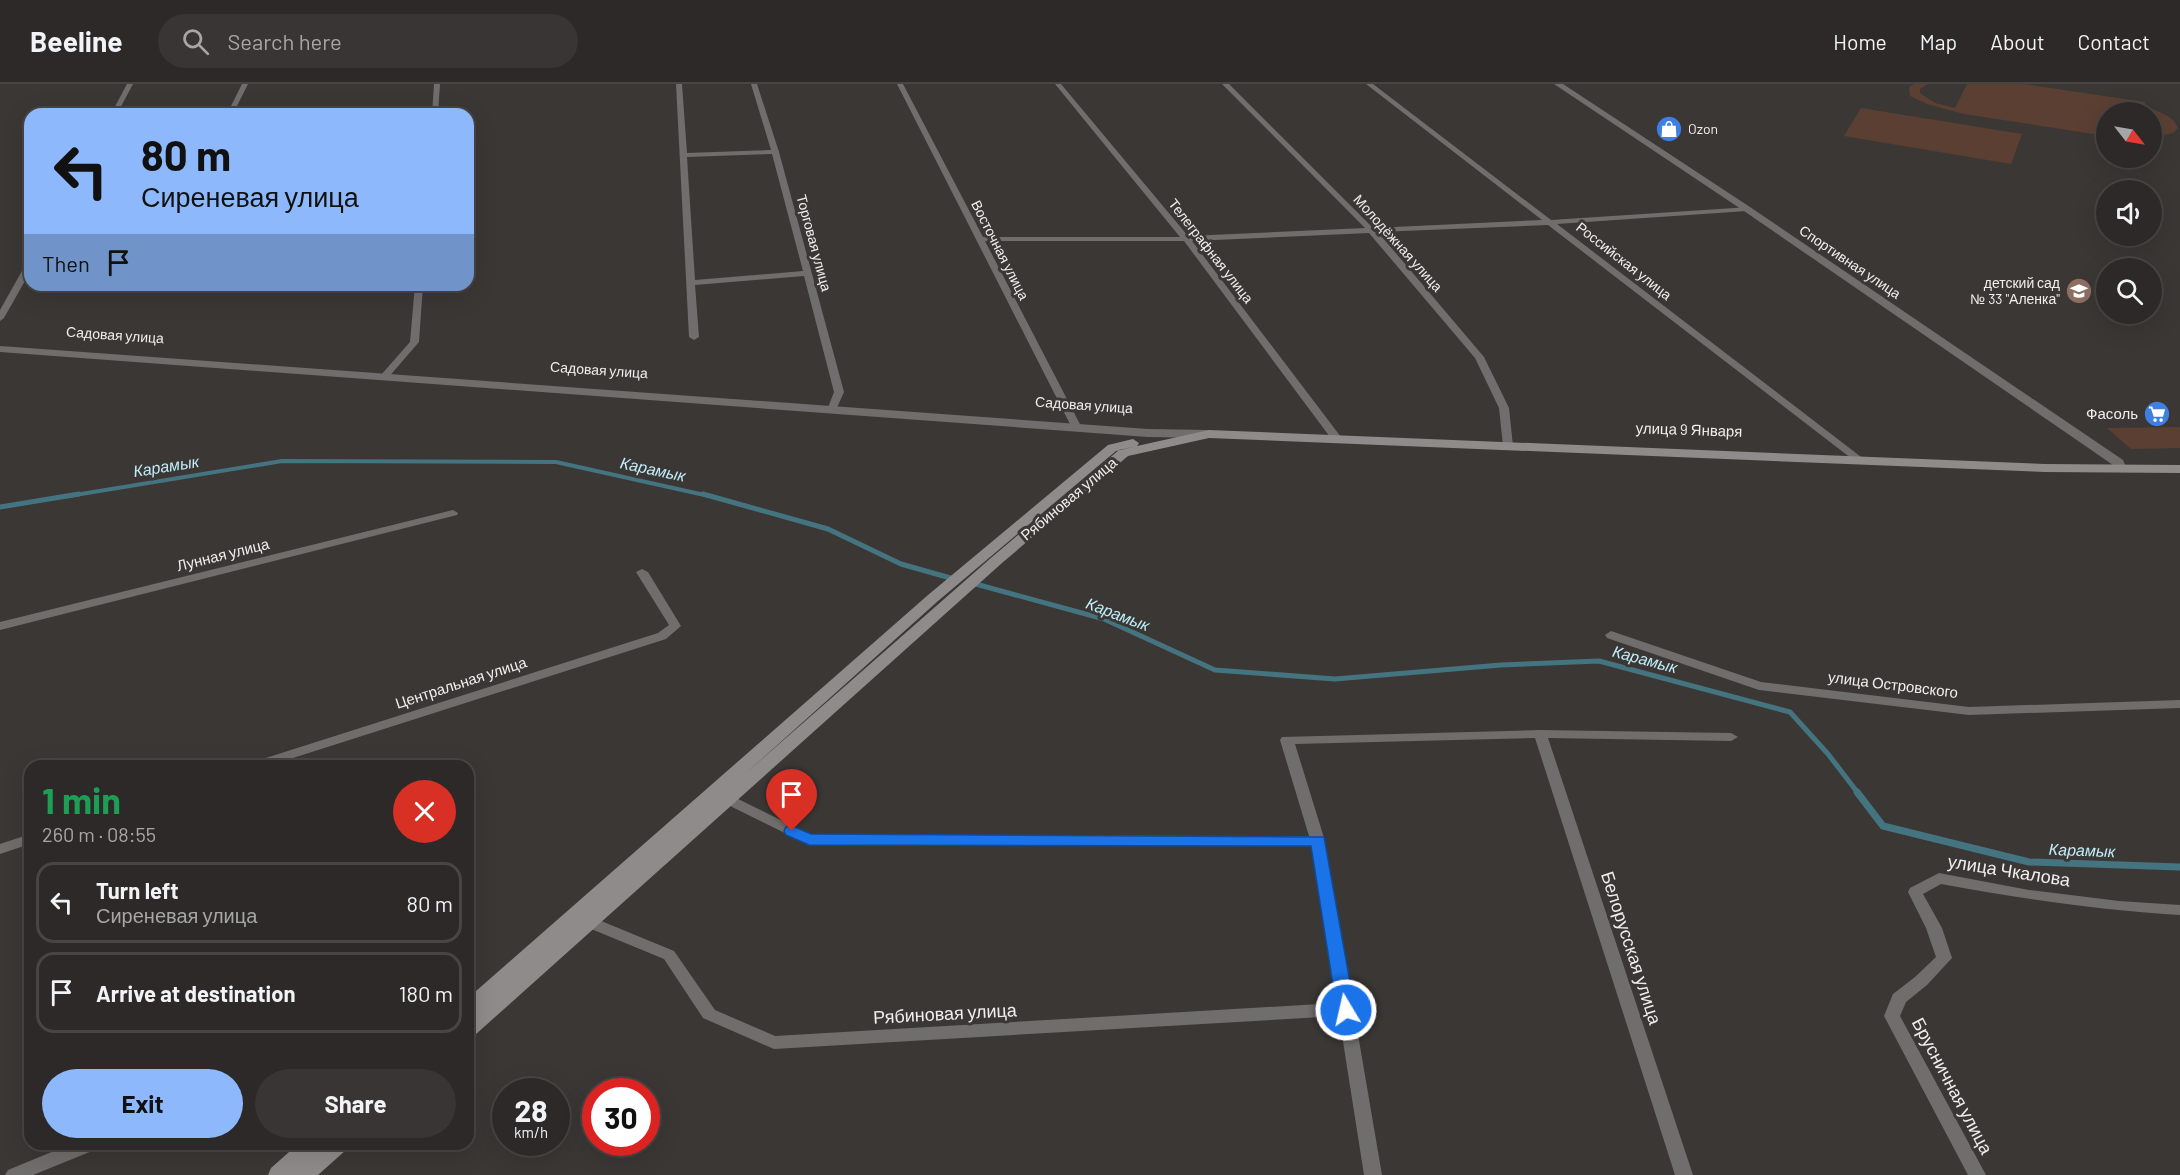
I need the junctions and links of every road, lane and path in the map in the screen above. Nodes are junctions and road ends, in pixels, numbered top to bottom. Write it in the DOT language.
graph roads {
  1 [pos="130,84"];
  2 [pos="245,84"];
  3 [pos="437,84"];
  4 [pos="679,84"];
  5 [pos="754,84"];
  6 [pos="900,84"];
  7 [pos="1058,84"];
  8 [pos="1225,84"];
  9 [pos="1370,84"];
  10 [pos="1558,84"];
  11 [pos="117,108"];
  12 [pos="233,108"];
  13 [pos="435,108"];
  14 [pos="776,152"];
  15 [pos="683,155"];
  16 [pos="1747,209"];
  17 [pos="1552,222"];
  18 [pos="1372,231"];
  19 [pos="979,239"];
  20 [pos="1186,239"];
  21 [pos="808,273"];
  22 [pos="24,275"];
  23 [pos="691,283"];
  24 [pos="418,291"];
  25 [pos="0,318"];
  26 [pos="694,336"];
  27 [pos="0,342"];
  28 [pos="0,349"];
  29 [pos="387,373"];
  30 [pos="833,406"];
  31 [pos="1075,424"];
  32 [pos="1197,427"];
  33 [pos="1171,433"];
  34 [pos="1209,434"];
  35 [pos="1335,436"];
  36 [pos="1507,442"];
  37 [pos="1856,457"];
  38 [pos="2180,463"];
  39 [pos="2119,466"];
  40 [pos="2180,470"];
  41 [pos="453,513"];
  42 [pos="991,558"];
  43 [pos="642,572"];
  44 [pos="941,600"];
  45 [pos="0,626"];
  46 [pos="1611,635"];
  47 [pos="2180,704"];
  48 [pos="1540,734"];
  49 [pos="1731,737"];
  50 [pos="274,760"];
  51 [pos="727,799"];
  52 [pos="24,841"];
  53 [pos="1318,841"];
  54 [pos="0,849"];
  55 [pos="2180,910"];
  56 [pos="589,922"];
  57 [pos="474,1005"];
  58 [pos="1346,1010"];
  59 [pos="1892,1016"];
  60 [pos="474,1024"];
  61 [pos="76,1150"];
  62 [pos="307,1150"];
  63 [pos="331,1150"];
  64 [pos="14,1175"];
  65 [pos="279,1175"];
  66 [pos="303,1175"];
  67 [pos="1373,1175"];
  68 [pos="1684,1175"];
  69 [pos="1977,1175"];
  1 -- 11 [label="street"];
  2 -- 12 [label="street"];
  3 -- 13 [label="street"];
  4 -- 15 [label="street"];
  5 -- 14 [label="street, Торговая улица"];
  6 -- 19 [label="street, Восточная улица"];
  7 -- 20 [label="street, Телеграфная улица"];
  8 -- 18 [label="street, Молодёжная улица"];
  9 -- 17 [label="street, Российская улица"];
  10 -- 16 [label="street, Спортивная улица"];
  14 -- 15 [label="street"];
  14 -- 21 [label="street, Торговая улица"];
  15 -- 23 [label="street"];
  16 -- 17 [label="street"];
  16 -- 39 [label="street, Спортивная улица"];
  17 -- 18 [label="street"];
  17 -- 37 [label="street, Российская улица"];
  18 -- 20 [label="street"];
  18 -- 36 [label="street, Молодёжная улица"];
  19 -- 20 [label="street"];
  19 -- 31 [label="street, Восточная улица"];
  20 -- 35 [label="street, Телеграфная улица"];
  21 -- 23 [label="street"];
  21 -- 30 [label="street, Торговая улица"];
  22 -- 25 [label="street"];
  23 -- 26 [label="street"];
  24 -- 29 [label="street"];
  27 -- 29 [label="street, Садовая улица"];
  28 -- 29 [label="street, Садовая улица"];
  29 -- 30 [label="street, Садовая улица"];
  30 -- 31 [label="street, Садовая улица"];
  31 -- 32 [label="street, Садовая улица"];
  31 -- 33 [label="street"];
  32 -- 33 [label="main road, улица 9 Января"];
  32 -- 35 [label="main road, улица 9 Января"];
  33 -- 34 [label="street"];
  33 -- 42 [label="main road, улица 9 Января"];
  34 -- 35 [label="main road, улица 9 Января"];
  34 -- 42 [label="main road, Рябиновая улица"];
  35 -- 36 [label="main road, улица 9 Января"];
  36 -- 37 [label="main road, улица 9 Января"];
  37 -- 39 [label="main road, улица 9 Января"];
  38 -- 39 [label="main road, улица 9 Января"];
  39 -- 40 [label="main road, улица 9 Января"];
  41 -- 45 [label="street, Лунная улица"];
  42 -- 44 [label="main road, Рябиновая улица"];
  43 -- 50 [label="street, Центральная улица"];
  44 -- 51 [label="main road"];
  44 -- 57 [label="main road"];
  46 -- 47 [label="street, улица Островского"];
  48 -- 49 [label="street"];
  48 -- 53 [label="street"];
  48 -- 68 [label="street, Белорусская улица"];
  51 -- 53 [label="street"];
  51 -- 56 [label="main road"];
  52 -- 54 [label="street"];
  53 -- 58 [label="street"];
  55 -- 59 [label="street, улица Чкалова"];
  56 -- 58 [label="street, Рябиновая улица"];
  56 -- 60 [label="main road"];
  58 -- 67 [label="street"];
  59 -- 69 [label="street, Брусничная улица"];
  61 -- 64 [label="street"];
  62 -- 65 [label="main road"];
  63 -- 66 [label="main road"];
}
